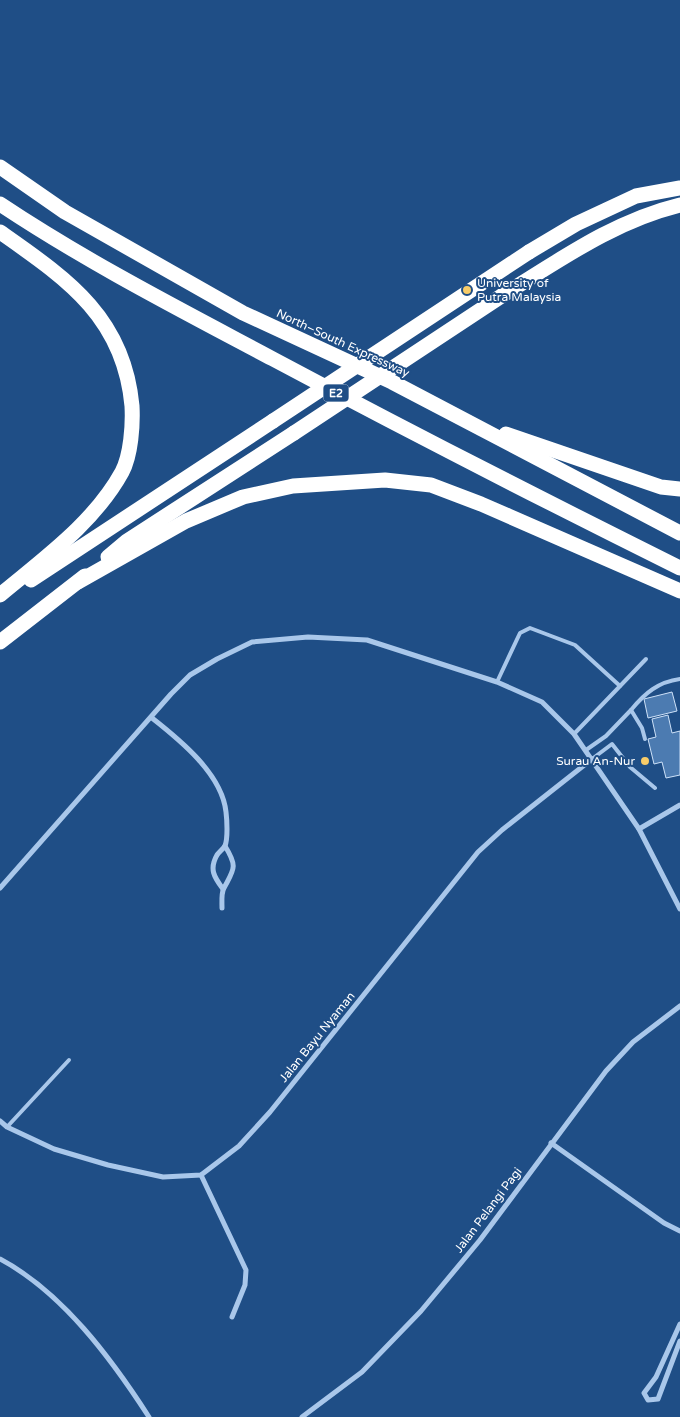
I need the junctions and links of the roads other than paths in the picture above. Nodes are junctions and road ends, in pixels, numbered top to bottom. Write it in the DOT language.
graph roads {
  1 [pos="0,167"];
  2 [pos="680,188"];
  3 [pos="0,204"];
  4 [pos="680,205"];
  5 [pos="0,232"];
  6 [pos="480,428"];
  7 [pos="680,490"];
  8 [pos="680,534"];
  9 [pos="680,568"];
  10 [pos="78,582"];
  11 [pos="680,591"];
  12 [pos="0,595"];
  13 [pos="0,600"];
  14 [pos="0,642"];
  15 [pos="646,659"];
  16 [pos="680,679"];
  17 [pos="497,682"];
  18 [pos="620,686"];
  19 [pos="631,710"];
  20 [pos="152,718"];
  21 [pos="574,734"];
  22 [pos="606,736"];
  23 [pos="645,739"];
  24 [pos="612,744"];
  25 [pos="586,750"];
  26 [pos="592,759"];
  27 [pos="655,788"];
  28 [pos="680,805"];
  29 [pos="639,829"];
  30 [pos="225,846"];
  31 [pos="0,888"];
  32 [pos="223,889"];
  33 [pos="222,908"];
  34 [pos="680,909"];
  35 [pos="680,1006"];
  36 [pos="69,1060"];
  37 [pos="0,1121"];
  38 [pos="7,1127"];
  39 [pos="551,1143"];
  40 [pos="202,1175"];
  41 [pos="680,1231"];
  42 [pos="0,1259"];
  43 [pos="232,1318"];
  44 [pos="680,1324"];
  45 [pos="680,1342"];
  46 [pos="149,1417"];
  47 [pos="302,1417"];
  1 -- 6 [label="highway, North–South Expressway"];
  2 -- 13 [label="highway, bridge"];
  3 -- 9 [label="highway, E2"];
  4 -- 10 [label="highway, bridge"];
  5 -- 12 [label="highway"];
  6 -- 7 [label="highway"];
  6 -- 8 [label="highway, North–South Expressway"];
  10 -- 11 [label="highway"];
  10 -- 14 [label="highway"];
  15 -- 18 [label="lane"];
  16 -- 19 [label="lane"];
  17 -- 18 [label="lane"];
  17 -- 20 [label="street"];
  17 -- 21 [label="street"];
  18 -- 21 [label="lane"];
  19 -- 22 [label="lane"];
  19 -- 23 [label="lane"];
  20 -- 30 [label="street"];
  20 -- 31 [label="street"];
  21 -- 25 [label="street"];
  22 -- 24 [label="lane"];
  22 -- 25 [label="lane"];
  24 -- 26 [label="lane"];
  24 -- 27 [label="lane"];
  25 -- 26 [label="street"];
  26 -- 29 [label="street"];
  26 -- 40 [label="street, Jalan Bayu Nyaman"];
  28 -- 29 [label="street"];
  29 -- 34 [label="street"];
  30 -- 32 [label="street"];
  30 -- 32 [label="street"];
  32 -- 33 [label="street"];
  35 -- 39 [label="street, Jalan Pelangi Pagi"];
  36 -- 38 [label="lane"];
  37 -- 38 [label="street"];
  38 -- 40 [label="street"];
  39 -- 41 [label="street"];
  39 -- 47 [label="street, Jalan Pelangi Pagi"];
  40 -- 43 [label="street"];
  42 -- 46 [label="street"];
  44 -- 45 [label="street"];
}
